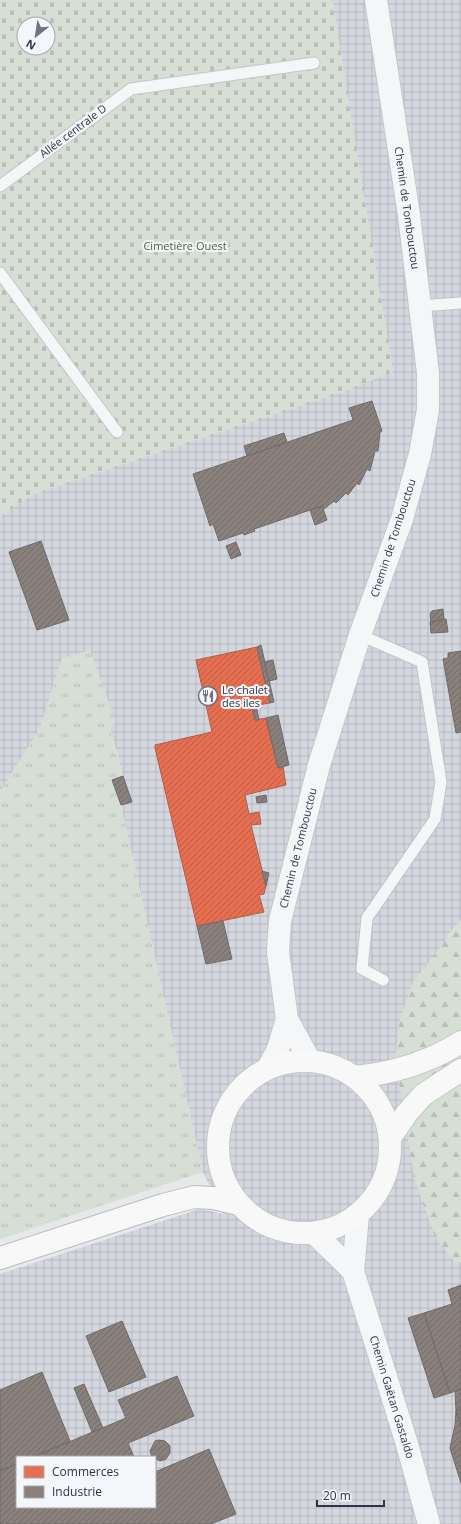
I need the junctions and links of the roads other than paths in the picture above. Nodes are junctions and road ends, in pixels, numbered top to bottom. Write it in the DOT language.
graph roads {
  1 [pos="376,0"];
  2 [pos="314,63"];
  3 [pos="0,186"];
  4 [pos="0,272"];
  5 [pos="461,303"];
  6 [pos="420,306"];
  7 [pos="117,432"];
  8 [pos="360,635"];
  9 [pos="382,980"];
  10 [pos="287,1019"];
  11 [pos="461,1042"];
  12 [pos="310,1061"];
  13 [pos="268,1068"];
  14 [pos="461,1070"];
  15 [pos="355,1077"];
  16 [pos="390,1138"];
  17 [pos="239,1204"];
  18 [pos="358,1215"];
  19 [pos="314,1232"];
  20 [pos="0,1258"];
  21 [pos="353,1271"];
  22 [pos="430,1524"];
  1 -- 6 [label="street, Chemin de Tombouctou"];
  2 -- 3 [label="lane, Allée centrale D"];
  4 -- 7 [label="lane"];
  5 -- 6 [label="lane"];
  6 -- 8 [label="street, Chemin de Tombouctou"];
  8 -- 9 [label="lane"];
  8 -- 10 [label="street, Chemin de Tombouctou"];
  10 -- 12 [label="street, Chemin de Tombouctou"];
  10 -- 13 [label="street, Chemin de Tombouctou"];
  11 -- 15 [label="main road"];
  12 -- 13 [label="main road"];
  12 -- 15 [label="main road"];
  13 -- 17 [label="main road"];
  14 -- 16 [label="main road"];
  15 -- 16 [label="main road"];
  16 -- 18 [label="main road"];
  17 -- 19 [label="main road"];
  17 -- 20 [label="main road"];
  18 -- 19 [label="main road"];
  18 -- 21 [label="street, Chemin Gaëtan Gastaldo"];
  19 -- 21 [label="street, Chemin Gaëtan Gastaldo"];
  21 -- 22 [label="street, Chemin Gaëtan Gastaldo"];
}
